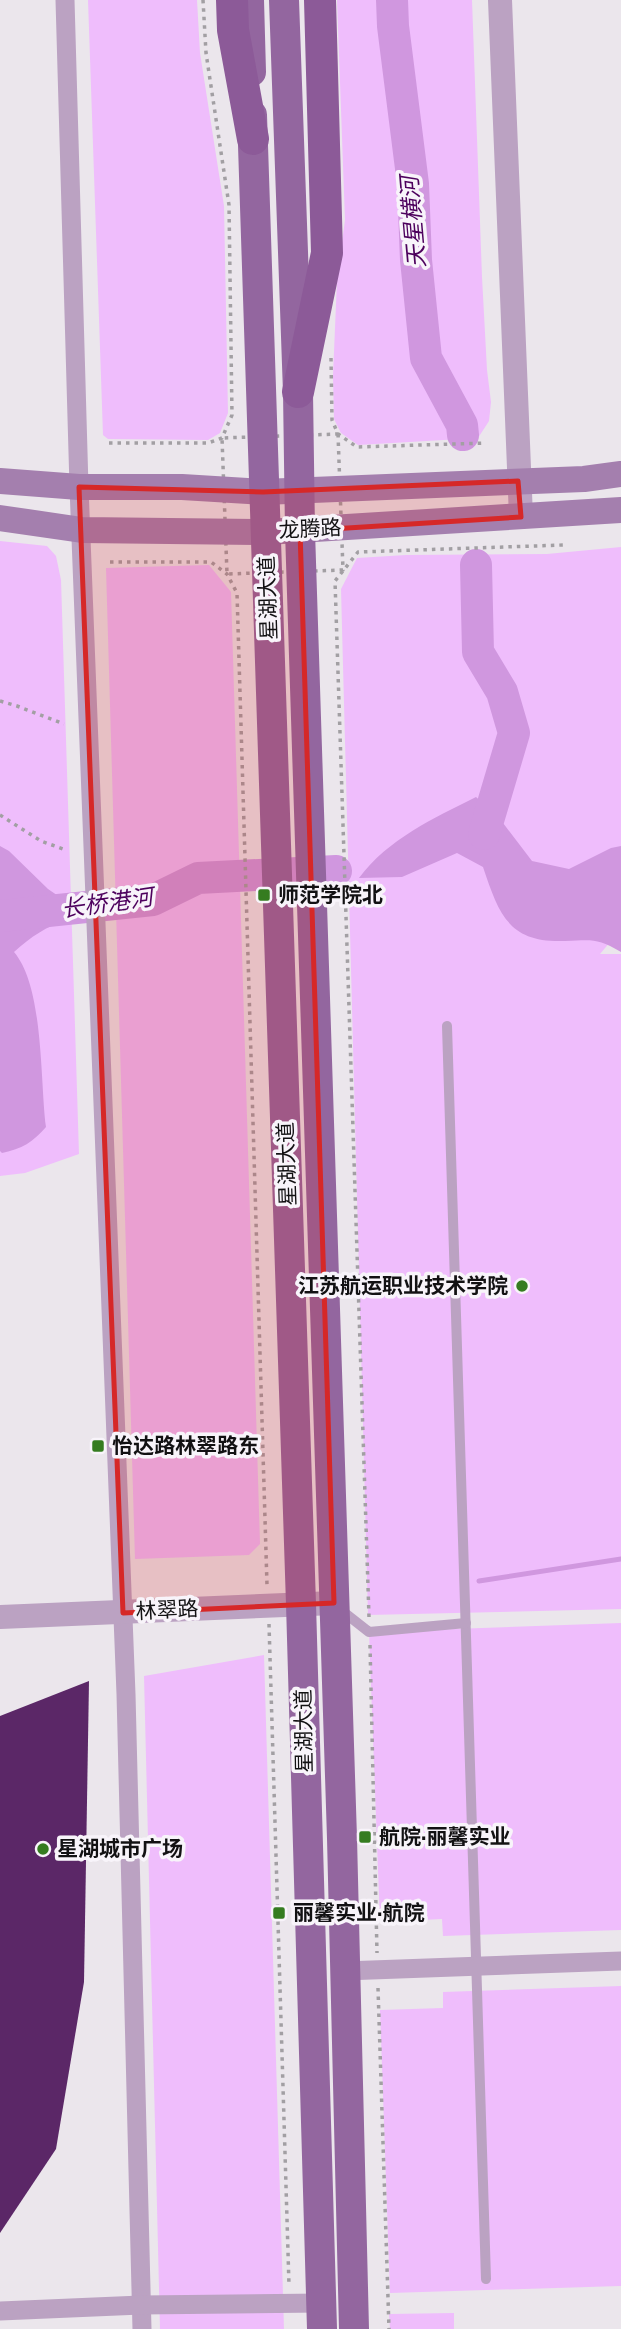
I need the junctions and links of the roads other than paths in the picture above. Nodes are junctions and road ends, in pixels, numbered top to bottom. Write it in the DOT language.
graph roads {
  1 [pos="65,0"];
  2 [pos="232,0"];
  3 [pos="249,0"];
  4 [pos="284,0"];
  5 [pos="320,0"];
  6 [pos="500,0"];
  7 [pos="253,139"];
  8 [pos="299,392"];
  9 [pos="621,474"];
  10 [pos="0,481"];
  11 [pos="518,481"];
  12 [pos="79,487"];
  13 [pos="300,490"];
  14 [pos="263,492"];
  15 [pos="621,510"];
  16 [pos="521,517"];
  17 [pos="0,518"];
  18 [pos="82,530"];
  19 [pos="300,531"];
  20 [pos="266,532"];
  21 [pos="447,1026"];
  22 [pos="334,1603"];
  23 [pos="301,1604"];
  24 [pos="123,1613"];
  25 [pos="0,1617"];
  26 [pos="466,1623"];
  27 [pos="621,1961"];
  28 [pos="477,1966"];
  29 [pos="344,1971"];
  30 [pos="486,2279"];
  31 [pos="141,2305"];
  32 [pos="0,2311"];
  33 [pos="321,2316"];
  34 [pos="142,2329"];
  35 [pos="355,2329"];
  1 -- 12 [label="street"];
  2 -- 7 [label="highway"];
  3 -- 7 [label="main road, 星湖大道"];
  4 -- 8 [label="main road, 星湖大道"];
  5 -- 8 [label="highway"];
  6 -- 11 [label="street"];
  7 -- 14 [label="main road, 星湖大道"];
  8 -- 13 [label="main road, 星湖大道"];
  9 -- 11 [label="main road, 龙腾路"];
  10 -- 12 [label="main road, 龙腾路"];
  11 -- 13 [label="main road, 龙腾路"];
  11 -- 16 [label="street"];
  12 -- 14 [label="main road, 龙腾路"];
  12 -- 18 [label="street"];
  13 -- 14 [label="main road, 龙腾路"];
  13 -- 19 [label="main road, 星湖大道"];
  14 -- 20 [label="main road, 星湖大道"];
  15 -- 16 [label="main road, 龙腾路"];
  16 -- 19 [label="main road, 龙腾路"];
  17 -- 18 [label="main road, 龙腾路"];
  18 -- 20 [label="main road, 龙腾路"];
  18 -- 24 [label="street"];
  19 -- 20 [label="main road, 龙腾路"];
  19 -- 22 [label="main road, 星湖大道"];
  20 -- 23 [label="main road, 星湖大道"];
  21 -- 26 [label="lane"];
  22 -- 23 [label="street, 林翠路"];
  22 -- 26 [label="lane"];
  22 -- 29 [label="main road, 星湖大道"];
  23 -- 24 [label="street, 林翠路"];
  23 -- 33 [label="main road, 星湖大道"];
  24 -- 25 [label="street, 林翠路"];
  24 -- 31 [label="street"];
  26 -- 28 [label="lane"];
  27 -- 28 [label="street"];
  28 -- 29 [label="street"];
  28 -- 30 [label="lane"];
  29 -- 35 [label="main road, 星湖大道"];
  31 -- 32 [label="street"];
  31 -- 33 [label="street"];
  31 -- 34 [label="street"];
}
